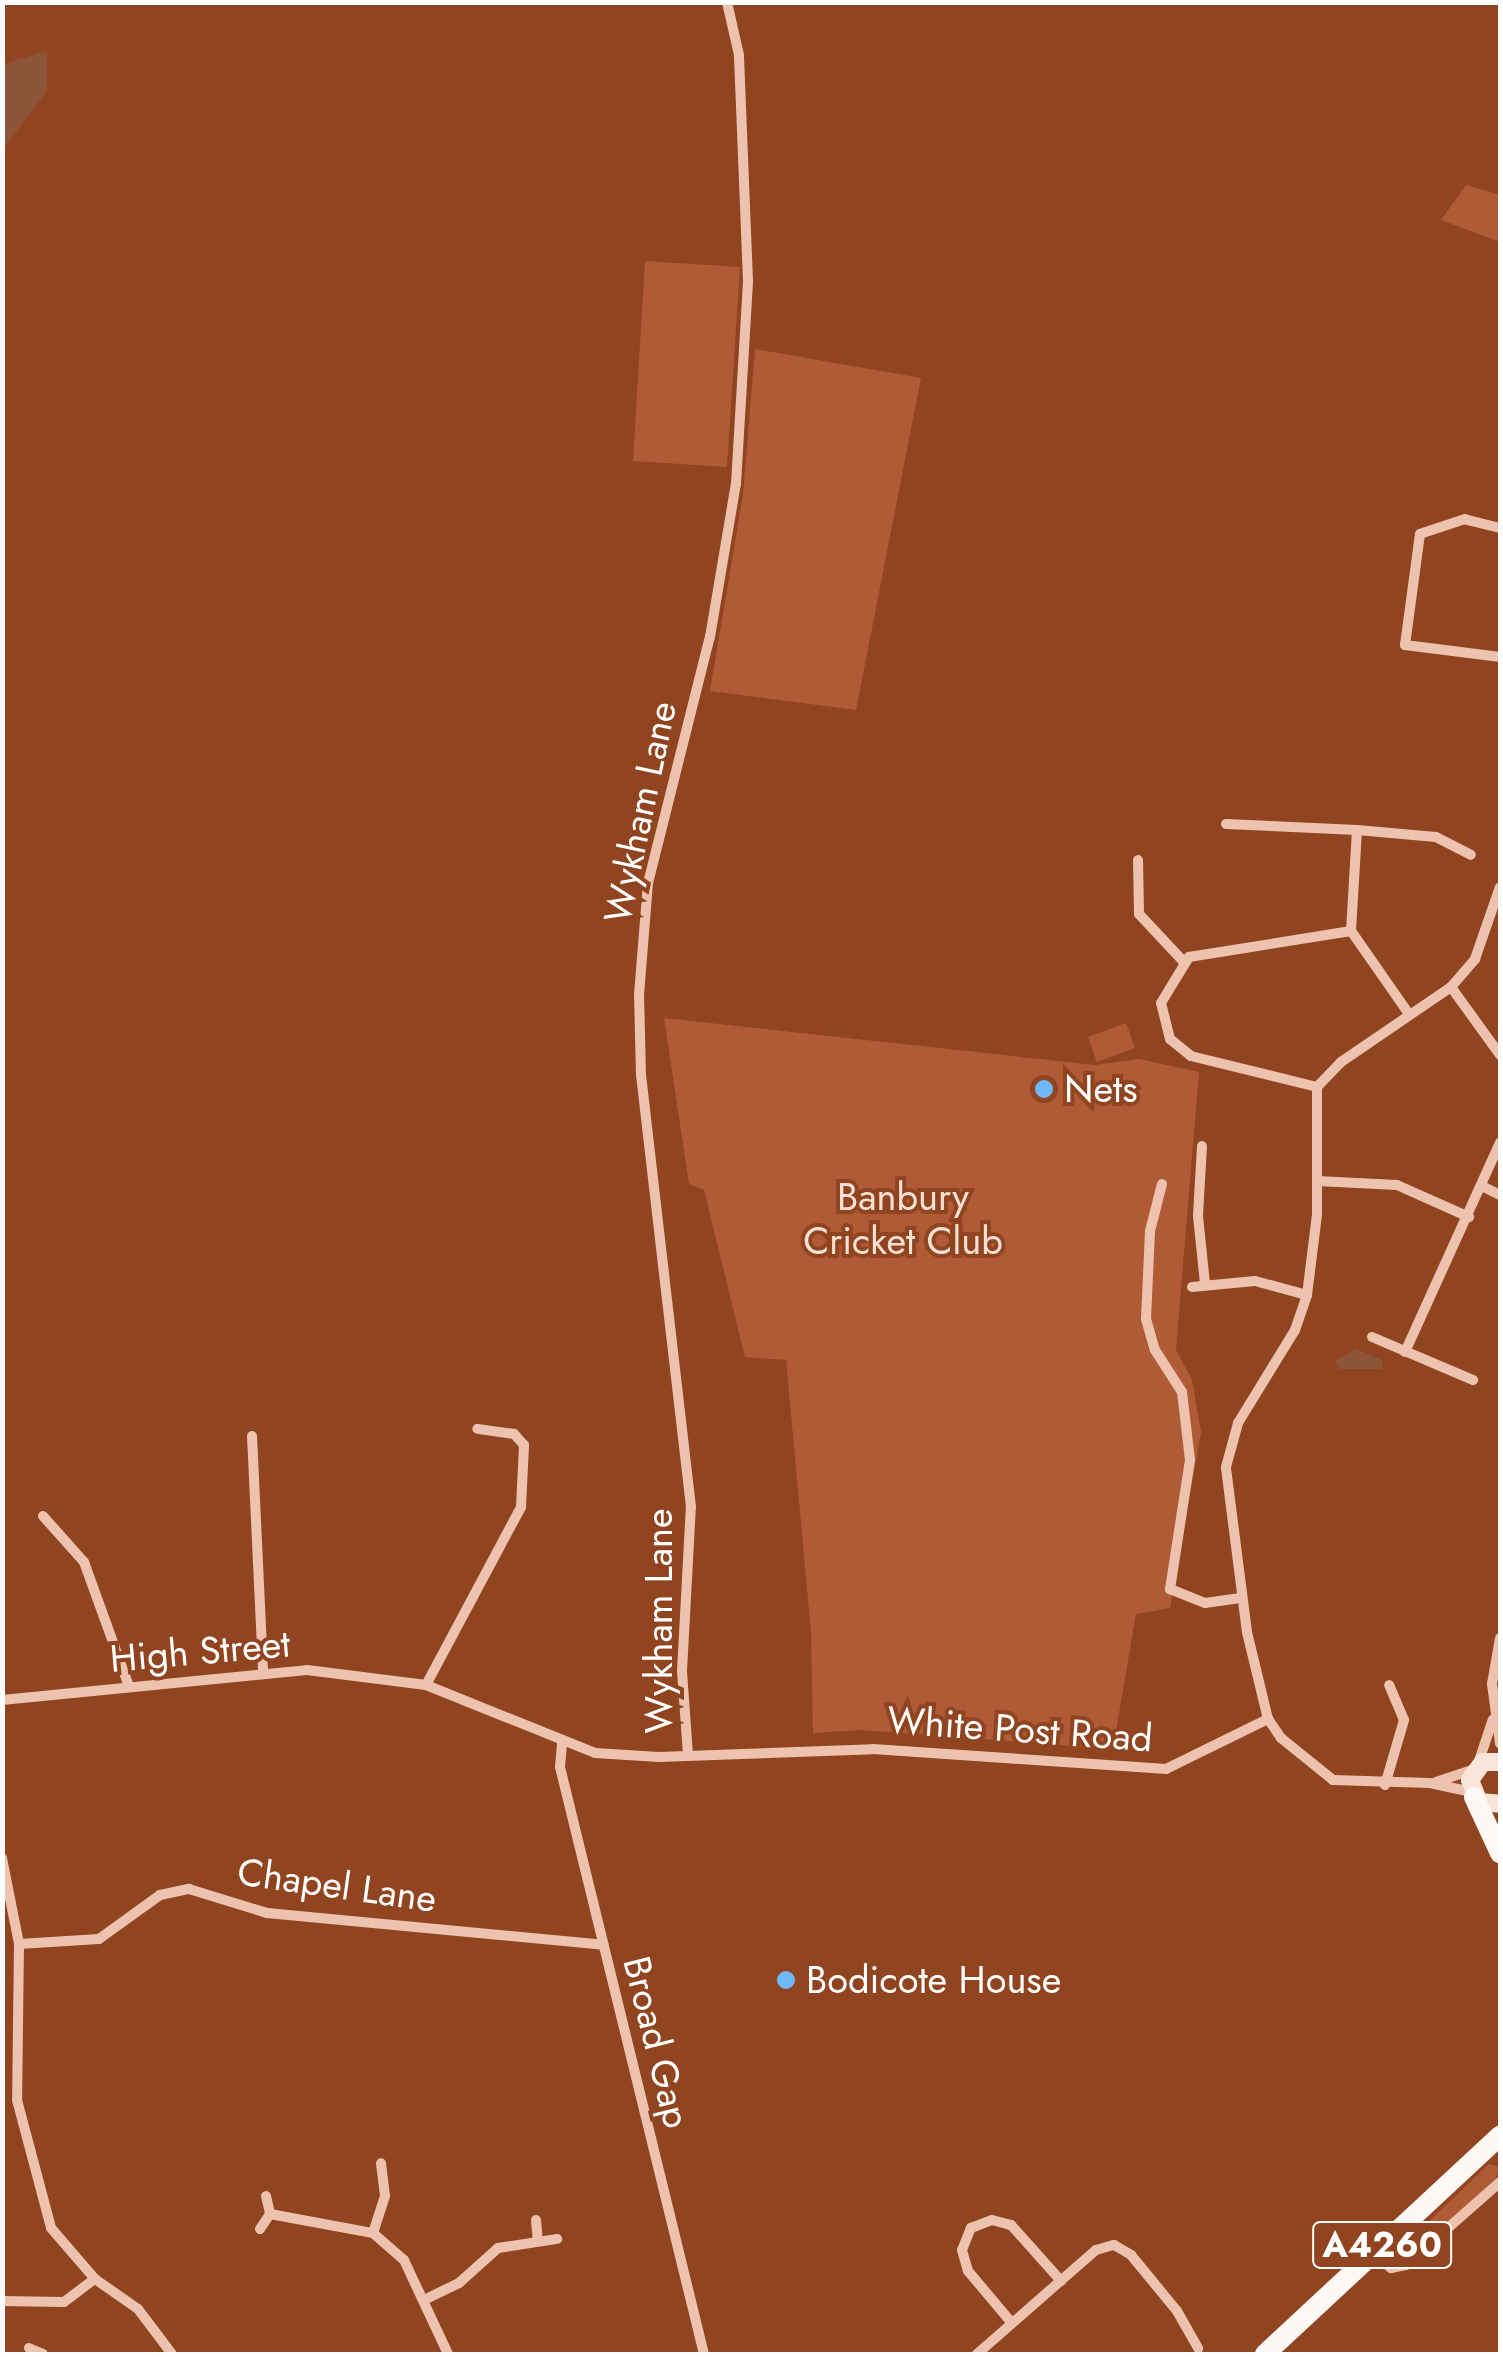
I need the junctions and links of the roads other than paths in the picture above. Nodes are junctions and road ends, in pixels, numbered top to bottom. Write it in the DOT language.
graph roads {
  1 [pos="727,2"];
  2 [pos="1500,528"];
  3 [pos="1500,656"];
  4 [pos="1226,824"];
  5 [pos="1358,830"];
  6 [pos="1470,854"];
  7 [pos="1138,860"];
  8 [pos="1500,887"];
  9 [pos="1351,931"];
  10 [pos="1183,962"];
  11 [pos="1451,987"];
  12 [pos="1408,1014"];
  13 [pos="1500,1055"];
  14 [pos="1317,1087"];
  15 [pos="1500,1143"];
  16 [pos="1202,1146"];
  17 [pos="1317,1181"];
  18 [pos="1162,1184"];
  19 [pos="1482,1186"];
  20 [pos="1500,1196"];
  21 [pos="1469,1217"];
  22 [pos="1307,1294"];
  23 [pos="1372,1337"];
  24 [pos="1406,1352"];
  25 [pos="1473,1380"];
  26 [pos="477,1429"];
  27 [pos="252,1436"];
  28 [pos="43,1516"];
  29 [pos="1241,1598"];
  30 [pos="1500,1638"];
  31 [pos="263,1670"];
  32 [pos="426,1684"];
  33 [pos="1389,1685"];
  34 [pos="129,1686"];
  35 [pos="2,1700"];
  36 [pos="1494,1713"];
  37 [pos="1268,1719"];
  38 [pos="1500,1743"];
  39 [pos="562,1744"];
  40 [pos="688,1755"];
  41 [pos="1500,1762"];
  42 [pos="1476,1767"];
  43 [pos="1430,1783"];
  44 [pos="1385,1785"];
  45 [pos="1473,1794"];
  46 [pos="1500,1804"];
  47 [pos="1500,1819"];
  48 [pos="1500,1851"];
  49 [pos="2,1858"];
  50 [pos="20,1944"];
  51 [pos="602,1945"];
  52 [pos="18,2100"];
  53 [pos="2,2103"];
  54 [pos="1499,2142"];
  55 [pos="380,2164"];
  56 [pos="1500,2182"];
  57 [pos="266,2196"];
  58 [pos="270,2214"];
  59 [pos="536,2220"];
  60 [pos="260,2229"];
  61 [pos="373,2233"];
  62 [pos="558,2238"];
  63 [pos="538,2241"];
  64 [pos="1372,2254"];
  65 [pos="95,2278"];
  66 [pos="1060,2282"];
  67 [pos="424,2300"];
  68 [pos="2,2301"];
  69 [pos="1011,2322"];
  70 [pos="28,2348"];
  71 [pos="1198,2348"];
  72 [pos="991,2350"];
  73 [pos="43,2354"];
  74 [pos="172,2354"];
  75 [pos="448,2354"];
  76 [pos="704,2354"];
  77 [pos="977,2354"];
  78 [pos="1265,2354"];
  1 -- 40 [label="street, Wykham Lane"];
  2 -- 3 [label="street"];
  4 -- 5 [label="street"];
  5 -- 6 [label="street"];
  5 -- 9 [label="street"];
  7 -- 10 [label="street"];
  8 -- 11 [label="street"];
  9 -- 10 [label="street"];
  9 -- 12 [label="street"];
  10 -- 14 [label="street"];
  11 -- 12 [label="street"];
  11 -- 13 [label="street"];
  12 -- 14 [label="street"];
  14 -- 17 [label="street"];
  15 -- 19 [label="street"];
  16 -- 22 [label="street"];
  17 -- 21 [label="street"];
  17 -- 22 [label="street"];
  18 -- 29 [label="street"];
  19 -- 20 [label="street"];
  19 -- 21 [label="street"];
  21 -- 24 [label="street"];
  22 -- 29 [label="street"];
  23 -- 24 [label="street"];
  24 -- 25 [label="street"];
  26 -- 32 [label="street"];
  27 -- 31 [label="street"];
  28 -- 34 [label="street"];
  29 -- 37 [label="street"];
  30 -- 36 [label="street"];
  31 -- 32 [label="street, High Street"];
  31 -- 34 [label="street, High Street"];
  32 -- 39 [label="street, High Street"];
  33 -- 44 [label="street"];
  34 -- 35 [label="street, High Street"];
  36 -- 38 [label="street"];
  36 -- 42 [label="street"];
  37 -- 40 [label="street, White Post Road"];
  37 -- 44 [label="street"];
  39 -- 40 [label="street, High Street"];
  39 -- 51 [label="street, Broad Gap"];
  41 -- 42 [label="street"];
  42 -- 43 [label="street"];
  42 -- 45 [label="street"];
  43 -- 44 [label="street"];
  43 -- 45 [label="street"];
  45 -- 46 [label="street"];
  45 -- 48 [label="main road"];
  47 -- 48 [label="main road"];
  49 -- 50 [label="street"];
  50 -- 51 [label="street, Chapel Lane"];
  50 -- 52 [label="street"];
  51 -- 76 [label="street, Broad Gap"];
  52 -- 53 [label="street"];
  52 -- 65 [label="street"];
  54 -- 64 [label="main road, A4260"];
  55 -- 61 [label="street"];
  56 -- 64 [label="street"];
  57 -- 58 [label="street"];
  58 -- 60 [label="street"];
  58 -- 61 [label="street"];
  59 -- 63 [label="street"];
  61 -- 67 [label="street"];
  62 -- 63 [label="street"];
  63 -- 67 [label="street"];
  64 -- 78 [label="main road, A4260"];
  65 -- 68 [label="street"];
  65 -- 74 [label="street"];
  66 -- 69 [label="street"];
  66 -- 69 [label="street"];
  66 -- 71 [label="street"];
  67 -- 75 [label="street"];
  69 -- 72 [label="street"];
  70 -- 73 [label="street"];
  72 -- 77 [label="street"];
}
